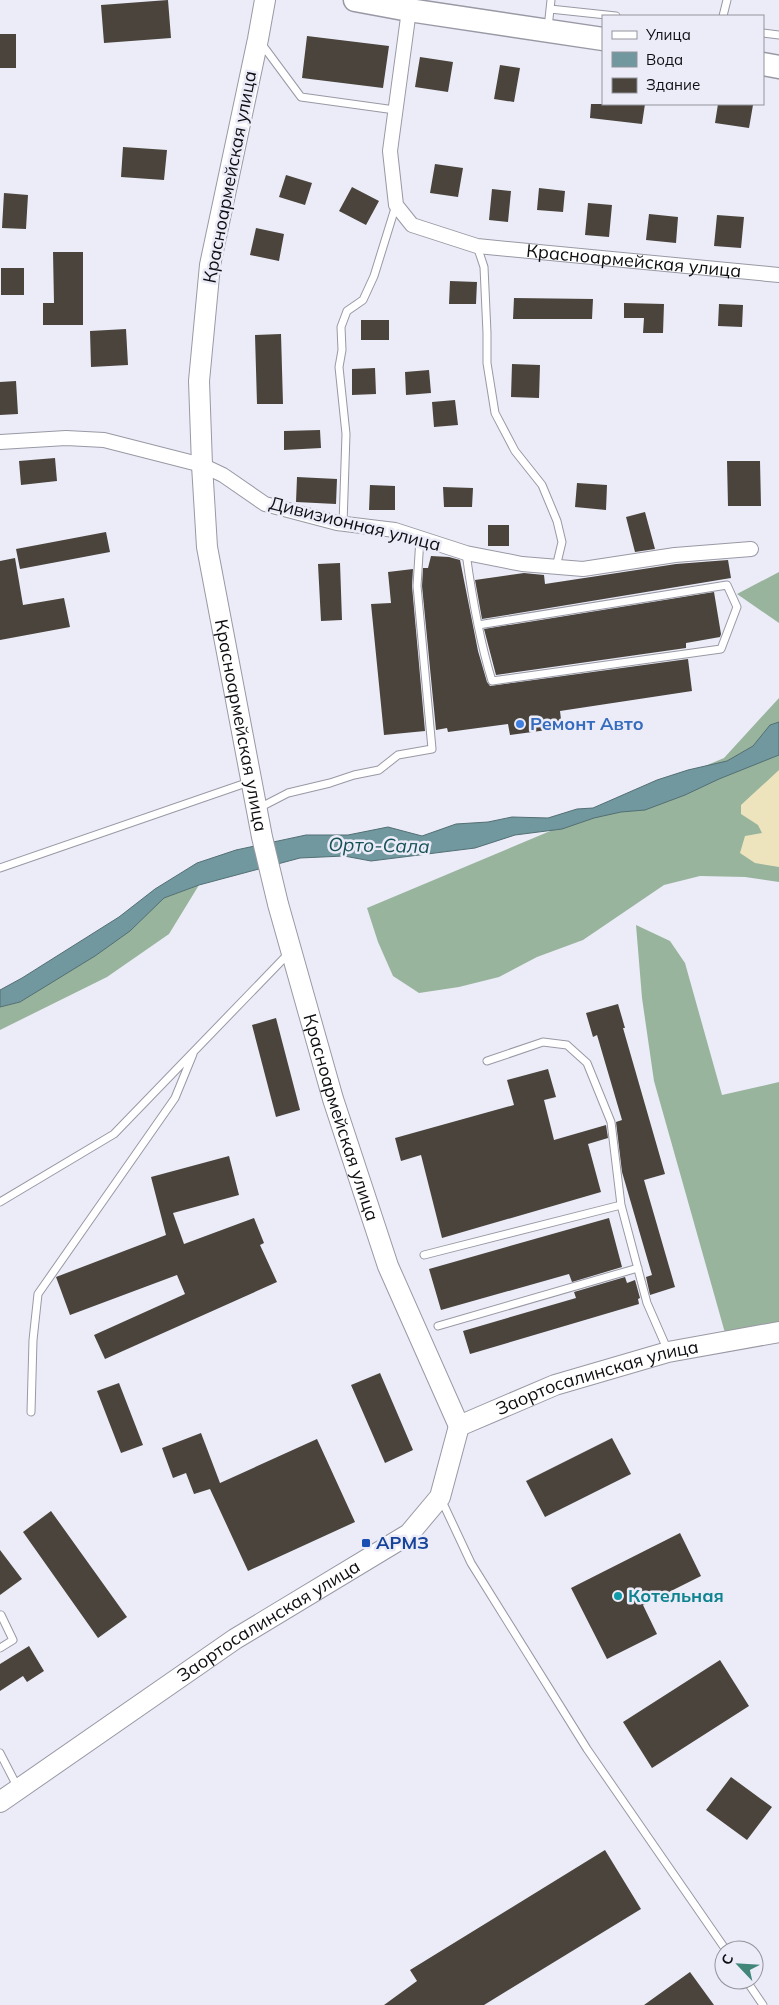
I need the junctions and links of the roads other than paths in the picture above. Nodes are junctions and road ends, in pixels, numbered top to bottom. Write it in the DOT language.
graph roads {
  1 [pos="265,0"];
  2 [pos="355,0"];
  3 [pos="551,0"];
  4 [pos="728,0"];
  5 [pos="550,9"];
  6 [pos="409,10"];
  7 [pos="607,15"];
  8 [pos="723,15"];
  9 [pos="548,31"];
  10 [pos="764,33"];
  11 [pos="779,35"];
  12 [pos="258,39"];
  13 [pos="602,39"];
  14 [pos="764,64"];
  15 [pos="779,67"];
  16 [pos="395,110"];
  17 [pos="396,205"];
  18 [pos="478,246"];
  19 [pos="779,276"];
  20 [pos="0,442"];
  21 [pos="202,465"];
  22 [pos="343,524"];
  23 [pos="420,538"];
  24 [pos="751,549"];
  25 [pos="466,553"];
  26 [pos="556,567"];
  27 [pos="478,626"];
  28 [pos="252,781"];
  29 [pos="257,809"];
  30 [pos="0,868"];
  31 [pos="291,951"];
  32 [pos="193,1054"];
  33 [pos="486,1061"];
  34 [pos="0,1202"];
  35 [pos="621,1205"];
  36 [pos="424,1255"];
  37 [pos="638,1268"];
  38 [pos="438,1326"];
  39 [pos="779,1332"];
  40 [pos="668,1352"];
  41 [pos="31,1412"];
  42 [pos="458,1426"];
  43 [pos="440,1497"];
  44 [pos="1,1615"];
  45 [pos="0,1648"];
  46 [pos="0,1753"];
  47 [pos="18,1788"];
  48 [pos="0,1802"];
  49 [pos="719,1940"];
  50 [pos="753,1990"];
  51 [pos="763,2005"];
  1 -- 12 [label="street, Красноармейская улица"];
  2 -- 6 [label="main road"];
  3 -- 5 [label="lane"];
  4 -- 8 [label="lane"];
  5 -- 7 [label="lane"];
  5 -- 9 [label="lane"];
  6 -- 9 [label="main road"];
  6 -- 16 [label="street"];
  9 -- 13 [label="main road"];
  10 -- 11 [label="lane"];
  12 -- 16 [label="lane"];
  12 -- 21 [label="street, Красноармейская улица"];
  14 -- 15 [label="main road"];
  16 -- 17 [label="street"];
  17 -- 18 [label="street, Красноармейская улица"];
  17 -- 22 [label="lane"];
  18 -- 19 [label="street, Красноармейская улица"];
  18 -- 26 [label="lane"];
  20 -- 21 [label="street, Дивизионная улица"];
  21 -- 22 [label="street, Дивизионная улица"];
  21 -- 28 [label="street, Красноармейская улица"];
  22 -- 23 [label="street, Дивизионная улица"];
  23 -- 25 [label="street, Дивизионная улица"];
  23 -- 29 [label="lane"];
  24 -- 26 [label="street, Дивизионная улица"];
  25 -- 26 [label="street, Дивизионная улица"];
  25 -- 27 [label="lane"];
  27 -- 27 [label="lane"];
  28 -- 29 [label="street, Красноармейская улица"];
  28 -- 30 [label="lane"];
  29 -- 31 [label="street, Красноармейская улица"];
  31 -- 32 [label="lane"];
  31 -- 42 [label="street, Красноармейская улица"];
  32 -- 34 [label="lane"];
  32 -- 41 [label="lane"];
  33 -- 35 [label="lane"];
  35 -- 36 [label="lane"];
  35 -- 37 [label="lane"];
  37 -- 38 [label="lane"];
  37 -- 40 [label="lane"];
  39 -- 40 [label="street, Заортосалинская улица"];
  40 -- 42 [label="street, Заортосалинская улица"];
  42 -- 43 [label="street, Заортосалинская улица"];
  43 -- 47 [label="street, Заортосалинская улица"];
  43 -- 49 [label="lane"];
  44 -- 45 [label="lane"];
  46 -- 47 [label="lane"];
  47 -- 48 [label="street, Заортосалинская улица"];
  50 -- 51 [label="lane"];
}
